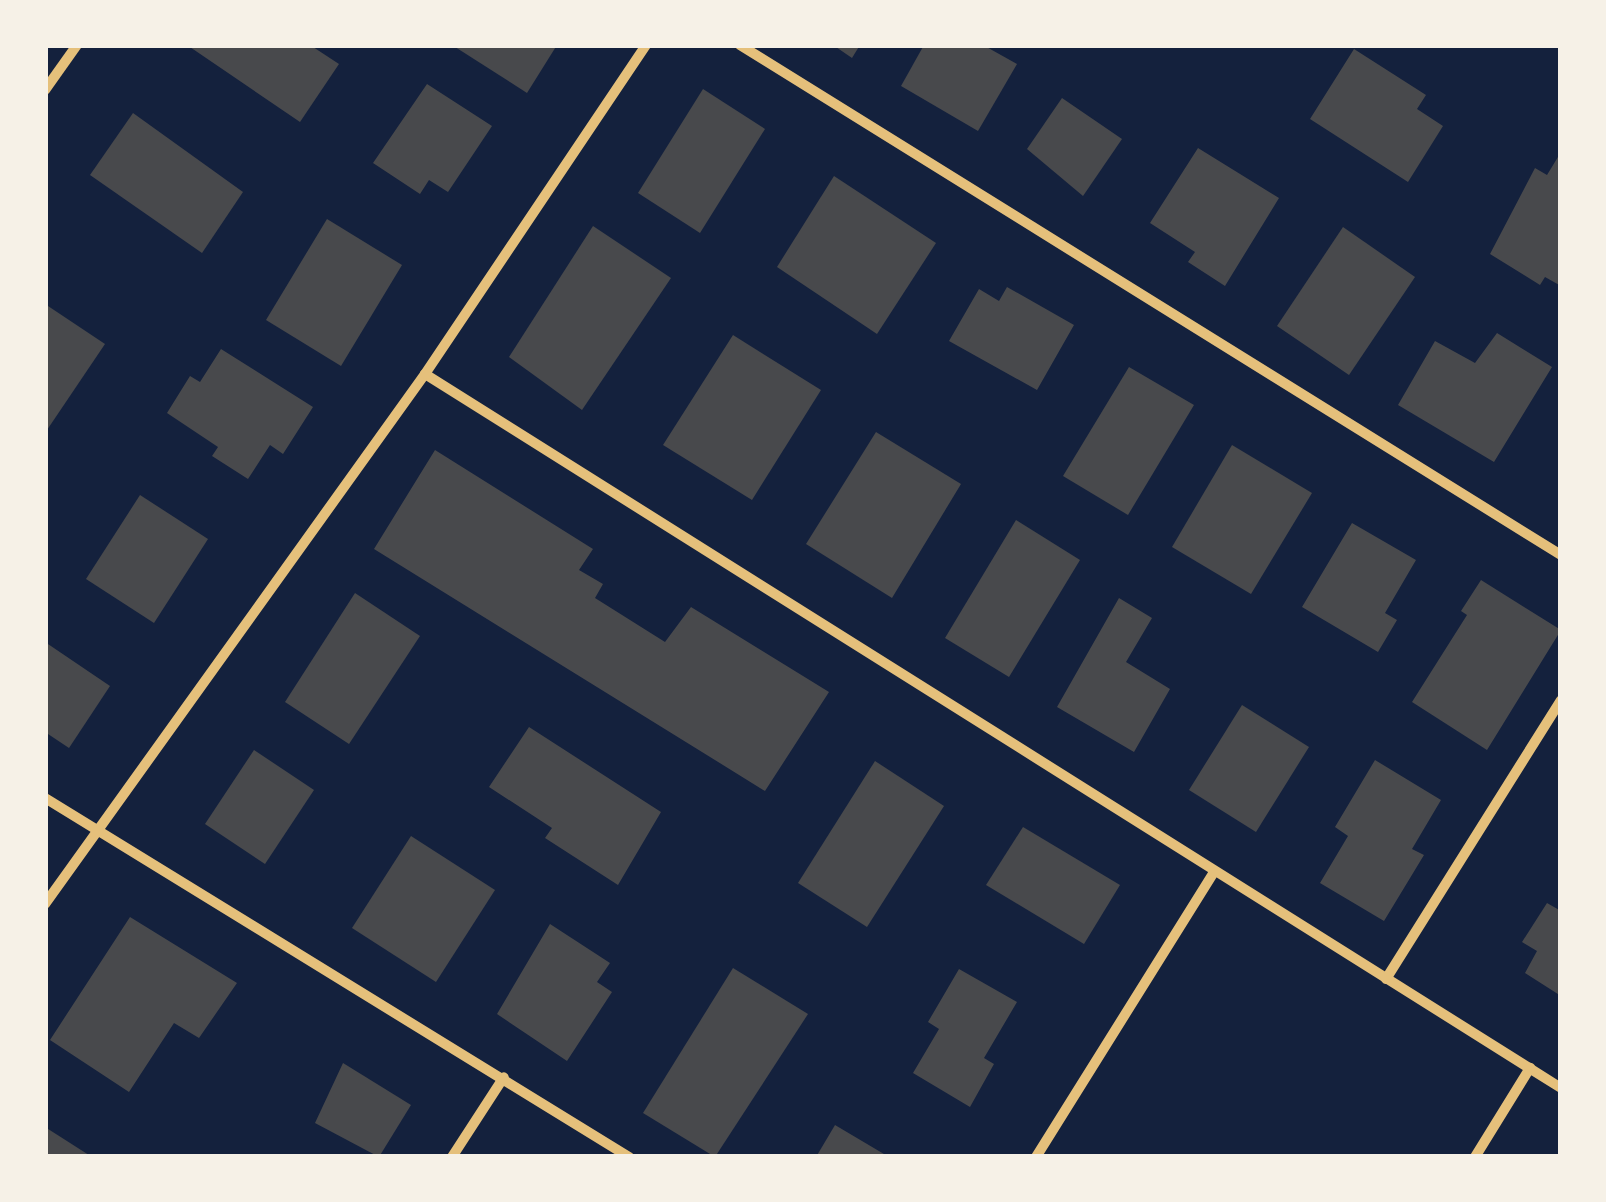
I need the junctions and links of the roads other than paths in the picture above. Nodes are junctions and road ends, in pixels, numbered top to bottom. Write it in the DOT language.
graph roads {
  1 [pos="78,45"];
  2 [pos="646,45"];
  3 [pos="740,45"];
  4 [pos="45,90"];
  5 [pos="424,374"];
  6 [pos="1561,556"];
  7 [pos="1561,700"];
  8 [pos="45,798"];
  9 [pos="96,831"];
  10 [pos="1215,871"];
  11 [pos="45,904"];
  12 [pos="1386,978"];
  13 [pos="1530,1068"];
  14 [pos="504,1077"];
  15 [pos="1561,1088"];
  16 [pos="452,1157"];
  17 [pos="629,1157"];
  18 [pos="1036,1157"];
  19 [pos="1476,1157"];
  1 -- 4 [label="street"];
  2 -- 5 [label="street"];
  3 -- 6 [label="street"];
  5 -- 9 [label="street"];
  5 -- 10 [label="street"];
  7 -- 12 [label="street"];
  8 -- 9 [label="street"];
  9 -- 11 [label="street"];
  9 -- 14 [label="street"];
  10 -- 12 [label="street"];
  10 -- 18 [label="street"];
  12 -- 13 [label="street"];
  13 -- 15 [label="street"];
  13 -- 19 [label="street"];
  14 -- 16 [label="street"];
  14 -- 17 [label="street"];
}
